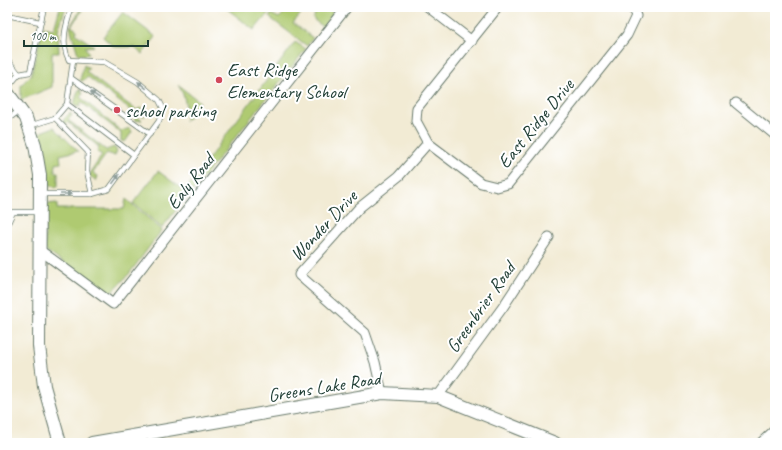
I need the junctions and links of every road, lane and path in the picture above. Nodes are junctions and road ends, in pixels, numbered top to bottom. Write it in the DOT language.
graph roads {
  1 [pos="40,7"];
  2 [pos="44,7"];
  3 [pos="72,7"];
  4 [pos="348,7"];
  5 [pos="428,7"];
  6 [pos="498,7"];
  7 [pos="632,7"];
  8 [pos="7,15"];
  9 [pos="41,20"];
  10 [pos="472,41"];
  11 [pos="7,58"];
  12 [pos="73,61"];
  13 [pos="19,74"];
  14 [pos="71,78"];
  15 [pos="7,88"];
  16 [pos="7,92"];
  17 [pos="736,103"];
  18 [pos="67,104"];
  19 [pos="20,110"];
  20 [pos="55,118"];
  21 [pos="7,120"];
  22 [pos="29,126"];
  23 [pos="150,134"];
  24 [pos="775,135"];
  25 [pos="428,142"];
  26 [pos="134,155"];
  27 [pos="40,194"];
  28 [pos="92,194"];
  29 [pos="40,212"];
  30 [pos="7,225"];
  31 [pos="549,237"];
  32 [pos="41,251"];
  33 [pos="382,394"];
  34 [pos="438,396"];
  35 [pos="775,432"];
  36 [pos="60,443"];
  37 [pos="92,443"];
  38 [pos="555,443"];
  39 [pos="763,443"];
  1 -- 9 [label="lane"];
  2 -- 9 [label="lane"];
  3 -- 12 [label="lane"];
  4 -- 32 [label="street, Ealy Road"];
  5 -- 10 [label="street"];
  6 -- 10 [label="street, East Ridge Drive"];
  7 -- 25 [label="street, East Ridge Drive"];
  8 -- 9 [label="lane"];
  9 -- 13 [label="lane"];
  10 -- 25 [label="street, East Ridge Drive"];
  11 -- 13 [label="lane"];
  12 -- 14 [label="lane"];
  23 -- 12 [label="lane, one-way"];
  13 -- 15 [label="lane"];
  14 -- 18 [label="lane"];
  23 -- 14 [label="lane, one-way"];
  16 -- 19 [label="street"];
  17 -- 24 [label="street"];
  18 -- 20 [label="lane"];
  18 -- 26 [label="lane"];
  19 -- 21 [label="lane"];
  19 -- 22 [label="street"];
  20 -- 22 [label="lane"];
  20 -- 28 [label="lane"];
  22 -- 27 [label="street"];
  23 -- 26 [label="lane"];
  25 -- 33 [label="street, Wonder Drive"];
  28 -- 26 [label="lane, one-way"];
  27 -- 28 [label="lane, one-way"];
  27 -- 29 [label="street"];
  29 -- 30 [label="lane"];
  29 -- 32 [label="street"];
  31 -- 34 [label="street, Greenbrier Road"];
  32 -- 36 [label="street"];
  33 -- 34 [label="street, Greens Lake Road"];
  33 -- 37 [label="street, Greens Lake Road"];
  34 -- 38 [label="street, Greens Lake Road"];
  35 -- 39 [label="street"];
}
